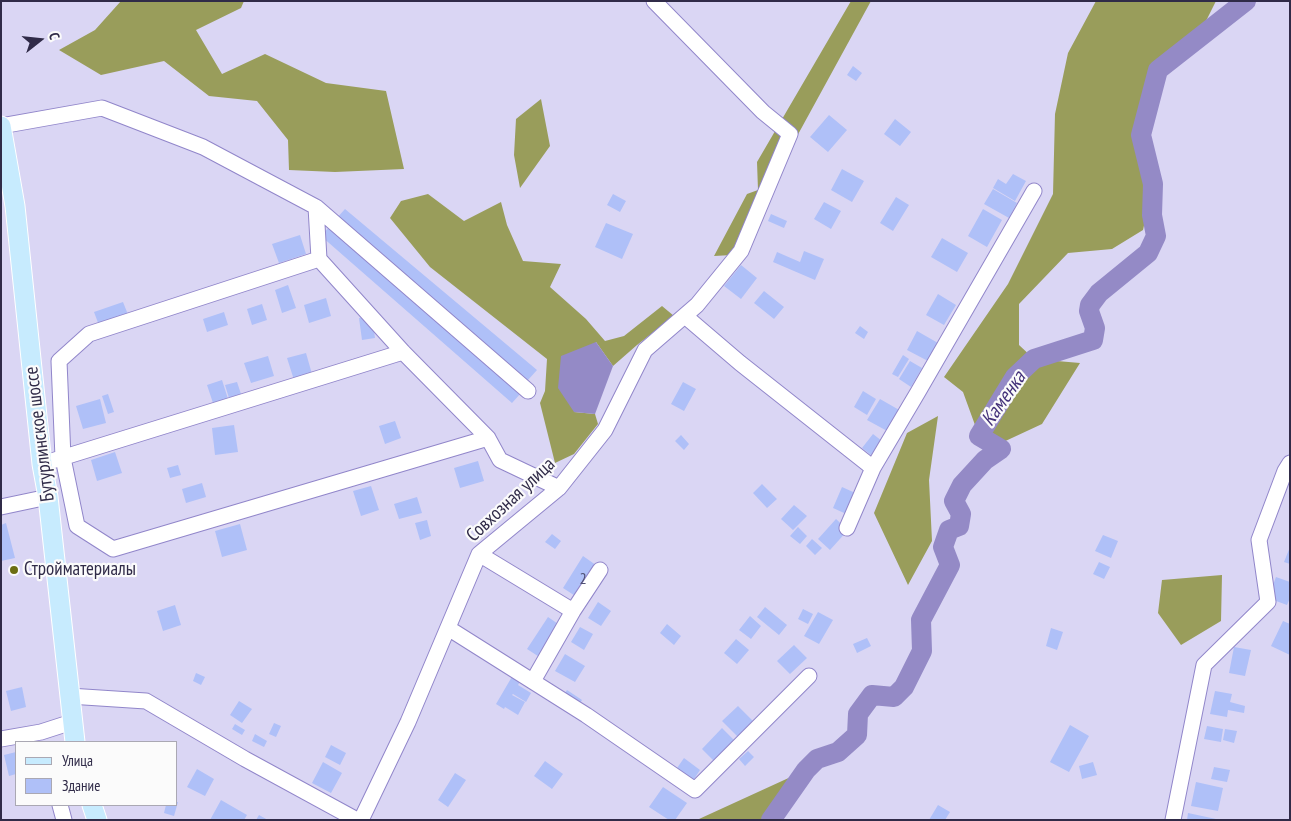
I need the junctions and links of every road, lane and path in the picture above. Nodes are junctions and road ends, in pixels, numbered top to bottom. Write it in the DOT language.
graph roads {
  1 [pos="654,1"];
  2 [pos="1,126"];
  3 [pos="1034,191"];
  4 [pos="316,207"];
  5 [pos="319,259"];
  6 [pos="685,316"];
  7 [pos="402,352"];
  8 [pos="528,391"];
  9 [pos="488,438"];
  10 [pos="62,458"];
  11 [pos="42,464"];
  12 [pos="1290,464"];
  13 [pos="873,468"];
  14 [pos="559,488"];
  15 [pos="48,497"];
  16 [pos="1,506"];
  17 [pos="847,528"];
  18 [pos="479,554"];
  19 [pos="600,570"];
  20 [pos="573,612"];
  21 [pos="448,628"];
  22 [pos="809,676"];
  23 [pos="533,681"];
  24 [pos="69,696"];
  25 [pos="72,722"];
  26 [pos="42,737"];
  27 [pos="1,738"];
  28 [pos="75,741"];
  29 [pos="60,806"];
  30 [pos="92,806"];
  31 [pos="64,820"];
  32 [pos="98,820"];
  33 [pos="357,820"];
  34 [pos="361,820"];
  35 [pos="1173,820"];
  1 -- 6 [label="street, Совхозная улица"];
  2 -- 4 [label="street"];
  2 -- 11 [label="main road, Бутурлинское шоссе"];
  3 -- 13 [label="street"];
  4 -- 5 [label="street"];
  4 -- 8 [label="street"];
  5 -- 7 [label="street"];
  5 -- 10 [label="street"];
  6 -- 13 [label="street"];
  6 -- 14 [label="street, Совхозная улица"];
  7 -- 9 [label="street"];
  7 -- 10 [label="street"];
  9 -- 10 [label="street"];
  9 -- 14 [label="street"];
  10 -- 11 [label="street"];
  11 -- 15 [label="main road, Бутурлинское шоссе"];
  12 -- 35 [label="street"];
  13 -- 17 [label="street"];
  14 -- 18 [label="street, Совхозная улица"];
  15 -- 16 [label="street"];
  15 -- 24 [label="main road, Бутурлинское шоссе"];
  18 -- 20 [label="street"];
  18 -- 21 [label="street, Совхозная улица"];
  19 -- 20 [label="street"];
  20 -- 23 [label="street"];
  21 -- 23 [label="street"];
  21 -- 34 [label="street, Совхозная улица"];
  22 -- 23 [label="street"];
  24 -- 25 [label="main road, Бутурлинское шоссе"];
  24 -- 33 [label="street"];
  25 -- 26 [label="street"];
  25 -- 28 [label="main road, Бутурлинское шоссе"];
  26 -- 27 [label="street"];
  29 -- 31 [label="street"];
  30 -- 32 [label="main road"];
}
